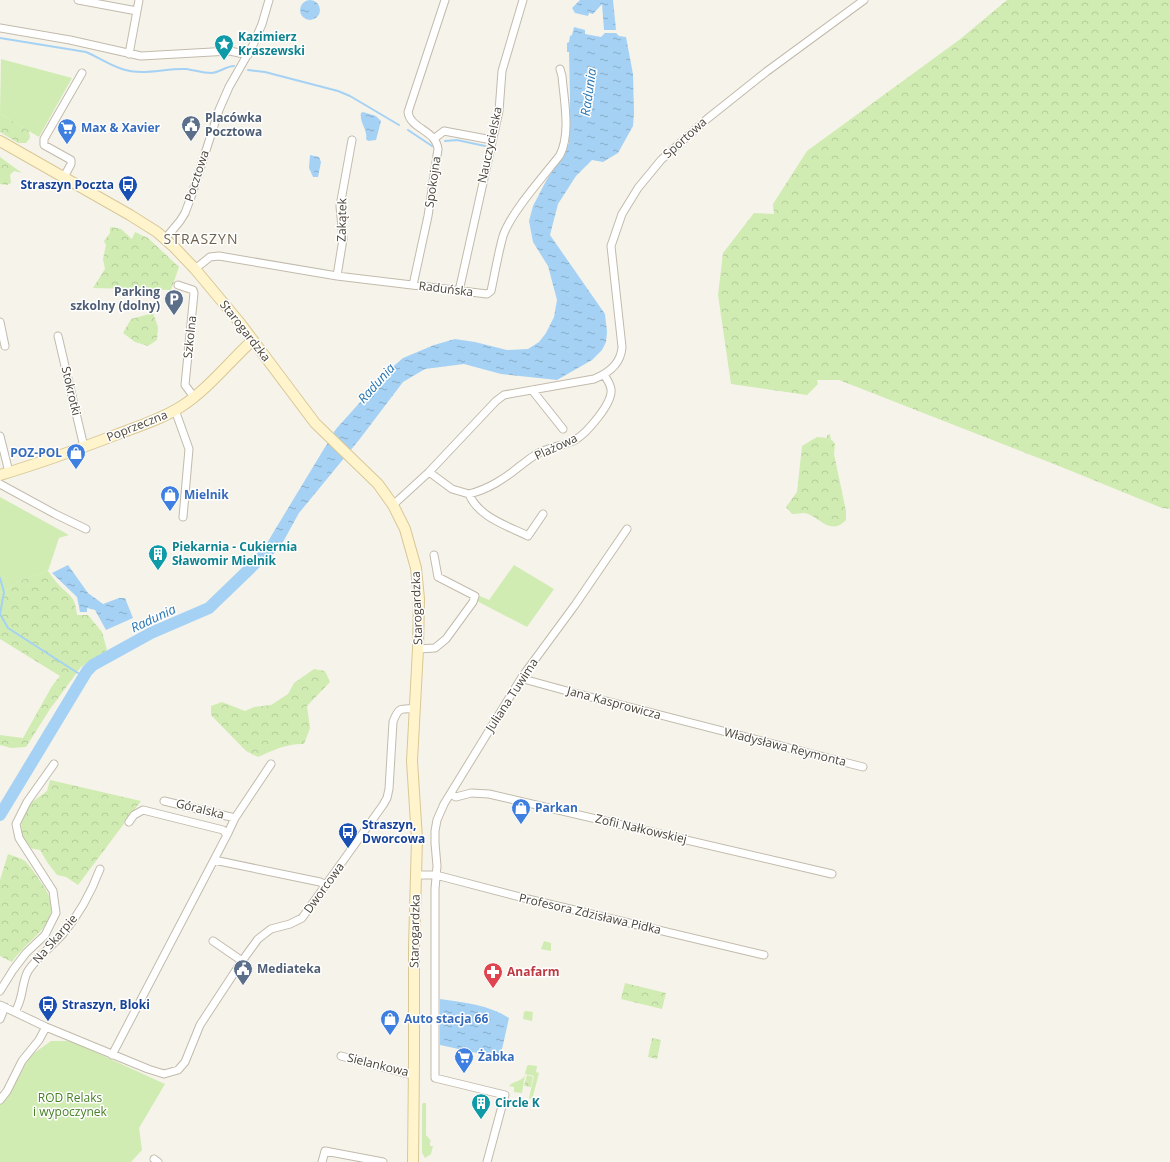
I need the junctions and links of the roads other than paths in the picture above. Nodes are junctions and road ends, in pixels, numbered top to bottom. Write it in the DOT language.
graph roads {
  1 [pos="78,0"];
  2 [pos="139,0"];
  3 [pos="269,0"];
  4 [pos="445,0"];
  5 [pos="523,0"];
  6 [pos="864,0"];
  7 [pos="137,11"];
  8 [pos="0,28"];
  9 [pos="129,54"];
  10 [pos="248,55"];
  11 [pos="561,72"];
  12 [pos="82,73"];
  13 [pos="435,138"];
  14 [pos="0,140"];
  15 [pos="352,140"];
  16 [pos="492,140"];
  17 [pos="64,177"];
  18 [pos="165,238"];
  19 [pos="195,269"];
  20 [pos="338,276"];
  21 [pos="178,285"];
  22 [pos="413,285"];
  23 [pos="459,291"];
  24 [pos="0,322"];
  25 [pos="58,336"];
  26 [pos="253,340"];
  27 [pos="5,346"];
  28 [pos="604,375"];
  29 [pos="532,390"];
  30 [pos="194,397"];
  31 [pos="175,410"];
  32 [pos="562,429"];
  33 [pos="0,436"];
  34 [pos="84,447"];
  35 [pos="429,472"];
  36 [pos="4,474"];
  37 [pos="0,484"];
  38 [pos="469,494"];
  39 [pos="393,505"];
  40 [pos="543,514"];
  41 [pos="183,517"];
  42 [pos="627,528"];
  43 [pos="86,529"];
  44 [pos="434,555"];
  45 [pos="418,649"];
  46 [pos="522,677"];
  47 [pos="415,709"];
  48 [pos="706,727"];
  49 [pos="54,764"];
  50 [pos="271,764"];
  51 [pos="863,767"];
  52 [pos="450,794"];
  53 [pos="164,801"];
  54 [pos="235,818"];
  55 [pos="129,822"];
  56 [pos="226,836"];
  57 [pos="214,860"];
  58 [pos="100,869"];
  59 [pos="416,874"];
  60 [pos="832,874"];
  61 [pos="436,876"];
  62 [pos="326,884"];
  63 [pos="213,941"];
  64 [pos="764,955"];
  65 [pos="242,961"];
  66 [pos="0,991"];
  67 [pos="2,1006"];
  68 [pos="15,1012"];
  69 [pos="0,1018"];
  70 [pos="46,1027"];
  71 [pos="112,1055"];
  72 [pos="341,1056"];
  73 [pos="414,1074"];
  74 [pos="0,1100"];
  75 [pos="322,1162"];
  76 [pos="383,1162"];
  77 [pos="413,1162"];
  78 [pos="487,1162"];
  1 -- 7 [label="street"];
  2 -- 7 [label="street"];
  3 -- 10 [label="street, Pocztowa"];
  4 -- 13 [label="street, Spokojna"];
  5 -- 16 [label="street, Nauczycielska"];
  6 -- 28 [label="street, Sportowa"];
  7 -- 9 [label="street"];
  8 -- 9 [label="street"];
  9 -- 10 [label="street"];
  10 -- 18 [label="street, Pocztowa"];
  11 -- 23 [label="street, Raduńska"];
  12 -- 17 [label="street"];
  13 -- 16 [label="street"];
  13 -- 22 [label="street, Spokojna"];
  14 -- 17 [label="main road, Starogardzka"];
  15 -- 20 [label="street, Zakątek"];
  16 -- 23 [label="street, Nauczycielska"];
  17 -- 18 [label="main road, Starogardzka"];
  18 -- 19 [label="main road, Starogardzka"];
  19 -- 20 [label="street, Raduńska"];
  19 -- 26 [label="main road, Starogardzka"];
  20 -- 22 [label="street, Raduńska"];
  21 -- 30 [label="street, Szkolna"];
  22 -- 23 [label="street, Raduńska"];
  24 -- 27 [label="street"];
  25 -- 34 [label="street, Stokrotki"];
  26 -- 30 [label="main road, Poprzeczna"];
  26 -- 39 [label="main road, Starogardzka"];
  28 -- 29 [label="street"];
  28 -- 38 [label="street, Plażowa"];
  29 -- 32 [label="street, Plażowa"];
  29 -- 35 [label="street"];
  30 -- 31 [label="main road, Poprzeczna"];
  31 -- 34 [label="main road, Poprzeczna"];
  31 -- 41 [label="street"];
  33 -- 36 [label="street"];
  34 -- 36 [label="main road, Poprzeczna"];
  35 -- 38 [label="street"];
  35 -- 39 [label="street"];
  37 -- 43 [label="street"];
  38 -- 40 [label="street"];
  39 -- 45 [label="main road, Starogardzka"];
  42 -- 46 [label="street, Juliana Tuwima"];
  44 -- 45 [label="street"];
  45 -- 47 [label="main road, Starogardzka"];
  46 -- 48 [label="street, Jana Kasprowicza"];
  46 -- 52 [label="street, Juliana Tuwima"];
  47 -- 59 [label="main road, Starogardzka"];
  47 -- 62 [label="street, Dworcowa"];
  48 -- 51 [label="street, Władysława Reymonta"];
  49 -- 66 [label="street"];
  50 -- 54 [label="street, Góralska"];
  52 -- 60 [label="street, Zofii Nałkowskiej"];
  52 -- 61 [label="street, Juliana Tuwima"];
  53 -- 54 [label="street, Góralska"];
  54 -- 56 [label="street, Góralska"];
  55 -- 56 [label="street"];
  56 -- 57 [label="street"];
  57 -- 62 [label="street"];
  57 -- 71 [label="street"];
  58 -- 68 [label="street, Na Skarpie"];
  59 -- 61 [label="street, Profesora Zdzisława Pidka"];
  59 -- 73 [label="main road, Starogardzka"];
  61 -- 64 [label="street, Profesora Zdzisława Pidka"];
  61 -- 78 [label="street, Juliana Tuwima"];
  62 -- 65 [label="street, Dworcowa"];
  63 -- 65 [label="street"];
  65 -- 71 [label="street, Dworcowa"];
  67 -- 68 [label="street, Dworcowa"];
  67 -- 69 [label="street"];
  68 -- 70 [label="street, Dworcowa"];
  70 -- 71 [label="street, Dworcowa"];
  70 -- 74 [label="street"];
  72 -- 73 [label="street, Sielankowa"];
  73 -- 77 [label="main road, Starogardzka"];
  75 -- 76 [label="street"];
}
